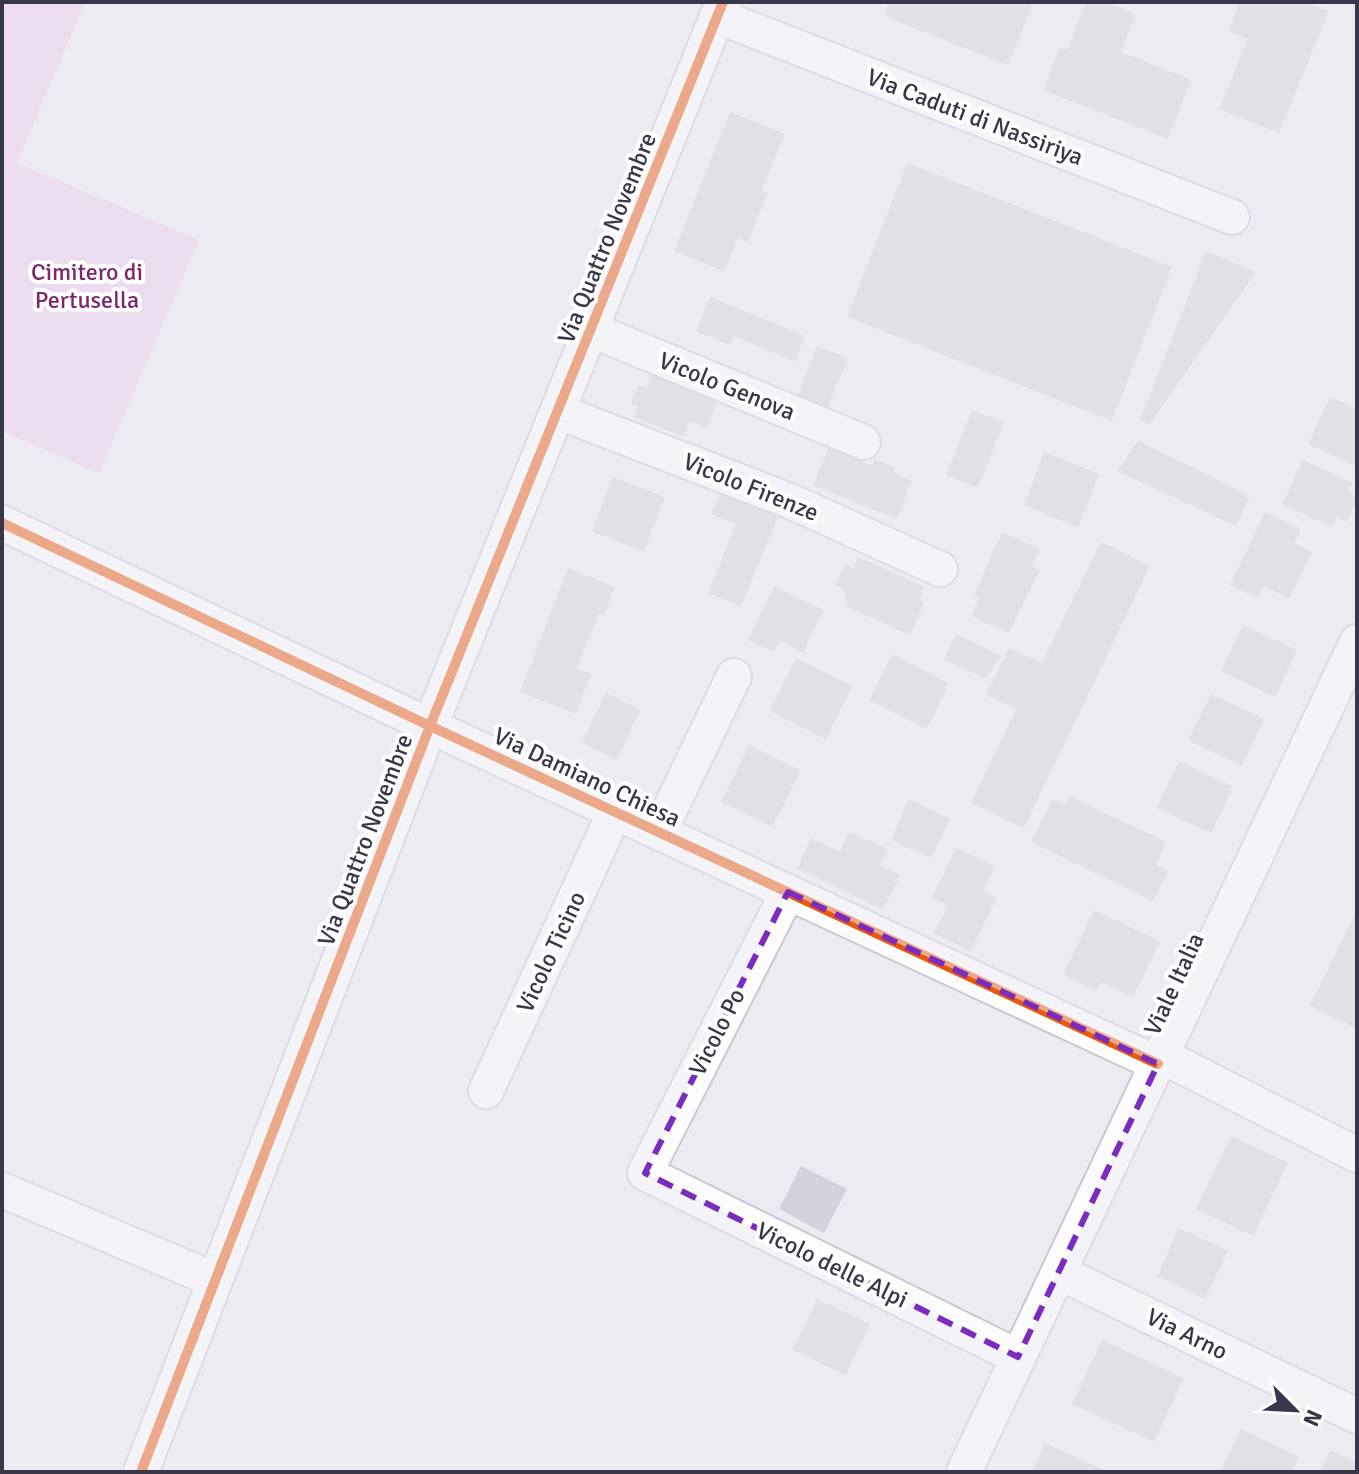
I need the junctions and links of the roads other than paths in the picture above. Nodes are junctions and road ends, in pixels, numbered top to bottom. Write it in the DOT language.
graph roads {
  1 [pos="720,9"];
  2 [pos="1232,217"];
  3 [pos="592,330"];
  4 [pos="559,412"];
  5 [pos="863,442"];
  6 [pos="2,523"];
  7 [pos="940,569"];
  8 [pos="1357,642"];
  9 [pos="734,676"];
  10 [pos="430,726"];
  11 [pos="615,812"];
  12 [pos="659,832"];
  13 [pos="788,892"];
  14 [pos="1160,1060"];
  15 [pos="486,1091"];
  16 [pos="1357,1155"];
  17 [pos="645,1173"];
  18 [pos="2,1190"];
  19 [pos="1060,1273"];
  20 [pos="215,1280"];
  21 [pos="1018,1357"];
  22 [pos="1357,1416"];
  23 [pos="141,1472"];
  24 [pos="964,1472"];
  1 -- 2 [label="street, Via Caduti di Nassiriya"];
  1 -- 3 [label="street, Via Quattro Novembre"];
  3 -- 4 [label="street, Via Quattro Novembre"];
  3 -- 5 [label="street, Vicolo Genova"];
  4 -- 7 [label="street, Vicolo Firenze"];
  4 -- 10 [label="street, Via Quattro Novembre"];
  6 -- 10 [label="street, Via Damiano Chiesa"];
  8 -- 14 [label="street, Viale Italia"];
  9 -- 12 [label="street"];
  10 -- 11 [label="street, Via Damiano Chiesa"];
  10 -- 20 [label="street, Via Quattro Novembre"];
  11 -- 12 [label="street, Via Damiano Chiesa"];
  11 -- 15 [label="street, Vicolo Ticino"];
  12 -- 13 [label="street, Via Damiano Chiesa"];
  13 -- 14 [label="street, Via Damiano Chiesa"];
  13 -- 17 [label="street, Vicolo Po"];
  14 -- 16 [label="street, Via Damiano Chiesa"];
  14 -- 19 [label="street, Viale Italia"];
  17 -- 21 [label="street, Vicolo delle Alpi"];
  18 -- 20 [label="street"];
  19 -- 21 [label="street, Viale Italia"];
  19 -- 22 [label="street, Via Arno"];
  20 -- 23 [label="street, Via Quattro Novembre"];
  21 -- 24 [label="street, Viale Italia"];
}
